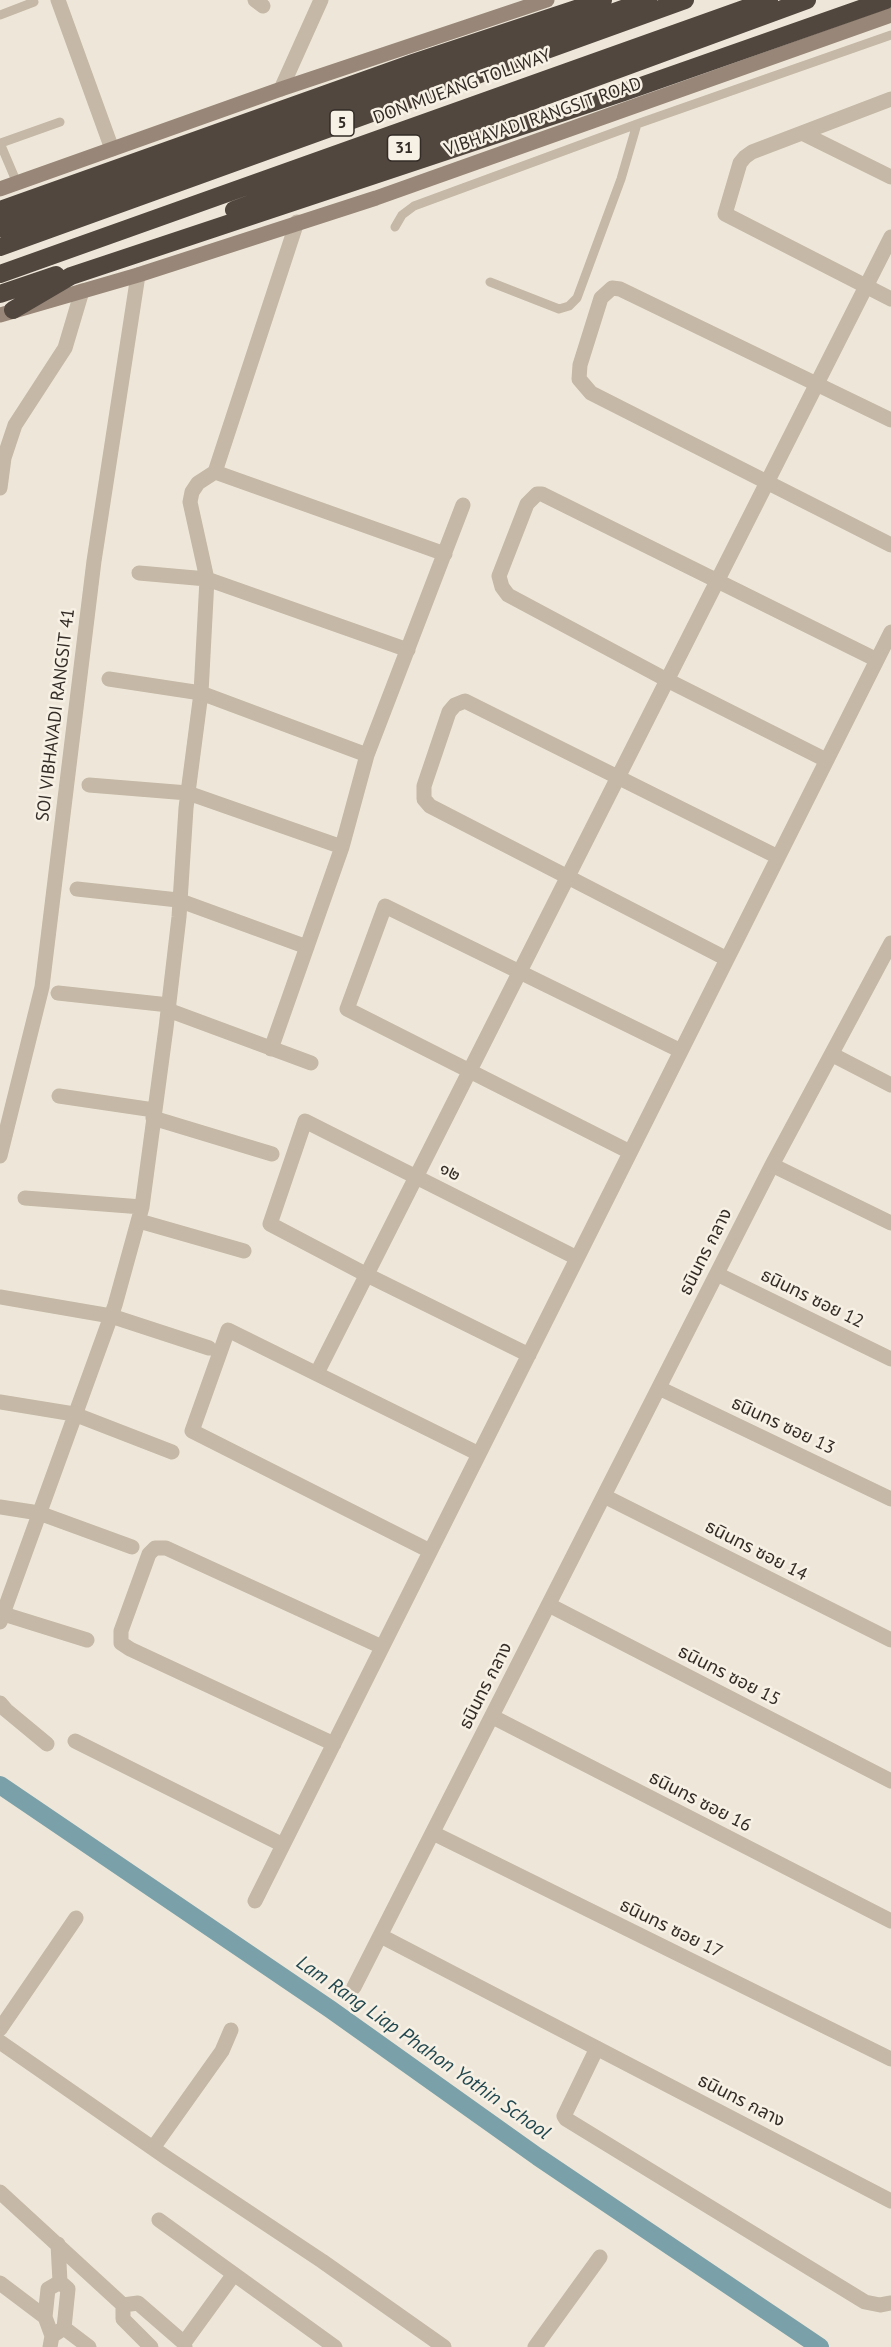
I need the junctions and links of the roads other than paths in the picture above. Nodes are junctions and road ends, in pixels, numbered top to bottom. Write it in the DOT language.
graph roads {
  1 [pos="58,0"];
  2 [pos="321,0"];
  3 [pos="547,0"];
  4 [pos="603,0"];
  5 [pos="648,0"];
  6 [pos="685,0"];
  7 [pos="769,0"];
  8 [pos="807,0"];
  9 [pos="886,0"];
  10 [pos="34,2"];
  11 [pos="0,15"];
  12 [pos="891,15"];
  13 [pos="891,35"];
  14 [pos="282,89"];
  15 [pos="891,99"];
  16 [pos="60,122"];
  17 [pos="637,124"];
  18 [pos="802,133"];
  19 [pos="0,143"];
  20 [pos="112,149"];
  21 [pos="891,177"];
  22 [pos="17,183"];
  23 [pos="0,189"];
  24 [pos="0,210"];
  25 [pos="297,222"];
  26 [pos="395,227"];
  27 [pos="0,228"];
  28 [pos="891,237"];
  29 [pos="0,247"];
  30 [pos="0,274"];
  31 [pos="138,275"];
  32 [pos="490,282"];
  33 [pos="866,286"];
  34 [pos="82,291"];
  35 [pos="0,294"];
  36 [pos="891,299"];
  37 [pos="7,313"];
  38 [pos="817,383"];
  39 [pos="891,420"];
  40 [pos="215,472"];
  41 [pos="766,483"];
  42 [pos="0,488"];
  43 [pos="463,505"];
  44 [pos="891,545"];
  45 [pos="445,554"];
  46 [pos="139,573"];
  47 [pos="207,579"];
  48 [pos="718,580"];
  49 [pos="891,632"];
  50 [pos="408,650"];
  51 [pos="877,660"];
  52 [pos="109,679"];
  53 [pos="667,680"];
  54 [pos="201,693"];
  55 [pos="367,755"];
  56 [pos="826,760"];
  57 [pos="618,777"];
  58 [pos="89,785"];
  59 [pos="188,794"];
  60 [pos="342,848"];
  61 [pos="778,857"];
  62 [pos="567,877"];
  63 [pos="77,889"];
  64 [pos="178,900"];
  65 [pos="891,943"];
  66 [pos="307,947"];
  67 [pos="727,959"];
  68 [pos="520,971"];
  69 [pos="58,993"];
  70 [pos="169,1008"];
  71 [pos="271,1048"];
  72 [pos="681,1051"];
  73 [pos="833,1055"];
  74 [pos="311,1064"];
  75 [pos="470,1071"];
  76 [pos="891,1084"];
  77 [pos="59,1096"];
  78 [pos="154,1114"];
  79 [pos="630,1152"];
  80 [pos="272,1154"];
  81 [pos="0,1156"];
  82 [pos="772,1164"];
  83 [pos="416,1177"];
  84 [pos="25,1198"];
  85 [pos="140,1214"];
  86 [pos="891,1223"];
  87 [pos="244,1251"];
  88 [pos="577,1258"];
  89 [pos="717,1274"];
  90 [pos="367,1275"];
  91 [pos="0,1296"];
  92 [pos="111,1316"];
  93 [pos="209,1348"];
  94 [pos="529,1355"];
  95 [pos="891,1359"];
  96 [pos="317,1373"];
  97 [pos="659,1388"];
  98 [pos="0,1402"];
  99 [pos="74,1414"];
  100 [pos="172,1452"];
  101 [pos="479,1454"];
  102 [pos="604,1496"];
  103 [pos="891,1499"];
  104 [pos="0,1507"];
  105 [pos="39,1513"];
  106 [pos="132,1547"];
  107 [pos="430,1551"];
  108 [pos="549,1605"];
  109 [pos="1,1616"];
  110 [pos="87,1640"];
  111 [pos="891,1640"];
  112 [pos="382,1647"];
  113 [pos="0,1703"];
  114 [pos="493,1717"];
  115 [pos="75,1741"];
  116 [pos="47,1744"];
  117 [pos="334,1744"];
  118 [pos="891,1781"];
  119 [pos="433,1833"];
  120 [pos="283,1845"];
  121 [pos="255,1900"];
  122 [pos="76,1918"];
  123 [pos="891,1922"];
  124 [pos="381,1936"];
  125 [pos="354,1988"];
  126 [pos="0,2029"];
  127 [pos="231,2030"];
  128 [pos="0,2042"];
  129 [pos="597,2049"];
  130 [pos="891,2059"];
  131 [pos="153,2148"];
  132 [pos="0,2192"];
  133 [pos="891,2201"];
  134 [pos="159,2220"];
  135 [pos="58,2244"];
  136 [pos="600,2257"];
  137 [pos="234,2274"];
  138 [pos="60,2282"];
  139 [pos="0,2283"];
  140 [pos="891,2303"];
  141 [pos="123,2305"];
  142 [pos="45,2317"];
  143 [pos="55,2337"];
  144 [pos="185,2345"];
  145 [pos="89,2347"];
  146 [pos="151,2347"];
  147 [pos="335,2347"];
  148 [pos="444,2347"];
  149 [pos="535,2347"];
  1 -- 20 [label="street"];
  2 -- 14 [label="street"];
  3 -- 14 [label="main road"];
  4 -- 24 [label="highway, 5"];
  5 -- 27 [label="highway"];
  6 -- 29 [label="highway, DON MUEANG TOLLWAY / 5"];
  7 -- 30 [label="highway, DON MUEANG TOLLWAY / 5"];
  8 -- 35 [label="highway, VIBHAVADI RANGSIT ROAD / 31"];
  9 -- 37 [label="highway, 31"];
  10 -- 11 [label="lane"];
  12 -- 25 [label="main road, VIBHAVADI RANGSIT ROAD / 31"];
  13 -- 17 [label="lane"];
  14 -- 20 [label="main road"];
  15 -- 18 [label="street"];
  16 -- 19 [label="lane"];
  17 -- 26 [label="lane"];
  17 -- 32 [label="lane"];
  18 -- 21 [label="street"];
  18 -- 33 [label="street"];
  19 -- 22 [label="lane"];
  20 -- 22 [label="main road"];
  22 -- 23 [label="main road"];
  25 -- 31 [label="main road, VIBHAVADI RANGSIT ROAD / 31"];
  25 -- 40 [label="street"];
  28 -- 33 [label="street"];
  31 -- 34 [label="main road, VIBHAVADI RANGSIT ROAD / 31"];
  31 -- 81 [label="street, SOI VIBHAVADI RANGSIT 41"];
  33 -- 36 [label="street"];
  33 -- 38 [label="street"];
  34 -- 37 [label="main road, VIBHAVADI RANGSIT ROAD / 31"];
  34 -- 42 [label="street"];
  38 -- 39 [label="street"];
  38 -- 41 [label="street"];
  38 -- 41 [label="street"];
  40 -- 45 [label="street"];
  40 -- 47 [label="street"];
  41 -- 44 [label="street"];
  41 -- 48 [label="street"];
  43 -- 45 [label="street"];
  45 -- 50 [label="street"];
  46 -- 47 [label="street"];
  47 -- 50 [label="street"];
  47 -- 54 [label="street"];
  48 -- 51 [label="street"];
  48 -- 53 [label="street"];
  48 -- 53 [label="street"];
  49 -- 51 [label="street"];
  50 -- 55 [label="street"];
  51 -- 56 [label="street"];
  52 -- 54 [label="street"];
  53 -- 56 [label="street"];
  53 -- 57 [label="street"];
  54 -- 55 [label="street"];
  54 -- 59 [label="street"];
  55 -- 60 [label="street"];
  56 -- 61 [label="street"];
  57 -- 61 [label="street"];
  57 -- 62 [label="street"];
  57 -- 62 [label="street"];
  58 -- 59 [label="street"];
  59 -- 60 [label="street"];
  59 -- 64 [label="street"];
  60 -- 66 [label="street"];
  61 -- 67 [label="street"];
  62 -- 67 [label="street"];
  62 -- 68 [label="street"];
  63 -- 64 [label="street"];
  64 -- 66 [label="street"];
  64 -- 70 [label="street"];
  65 -- 73 [label="street, ธนินทร กลาง"];
  66 -- 71 [label="street"];
  67 -- 72 [label="street"];
  68 -- 72 [label="street"];
  68 -- 75 [label="street"];
  68 -- 75 [label="street"];
  69 -- 70 [label="street"];
  70 -- 71 [label="street"];
  70 -- 78 [label="street"];
  71 -- 74 [label="street"];
  72 -- 79 [label="street"];
  73 -- 76 [label="street"];
  73 -- 82 [label="street, ธนินทร กลาง"];
  75 -- 79 [label="street"];
  75 -- 83 [label="street"];
  77 -- 78 [label="street"];
  78 -- 80 [label="street"];
  78 -- 85 [label="street"];
  79 -- 88 [label="street"];
  82 -- 86 [label="street"];
  82 -- 89 [label="street, ธนินทร กลาง"];
  83 -- 88 [label="street, ๑๒"];
  83 -- 90 [label="street"];
  83 -- 90 [label="street, ๑๒"];
  84 -- 85 [label="street"];
  85 -- 87 [label="street"];
  85 -- 92 [label="street"];
  88 -- 94 [label="street"];
  89 -- 95 [label="street, ธนินทร ซอย 12"];
  89 -- 97 [label="street, ธนินทร กลาง"];
  90 -- 94 [label="street"];
  90 -- 96 [label="street"];
  91 -- 92 [label="street"];
  92 -- 93 [label="street"];
  92 -- 99 [label="street"];
  94 -- 101 [label="street"];
  96 -- 101 [label="street"];
  96 -- 107 [label="street"];
  97 -- 102 [label="street, ธนินทร กลาง"];
  97 -- 103 [label="street, ธนินทร ซอย 13"];
  98 -- 99 [label="street"];
  99 -- 100 [label="street"];
  99 -- 105 [label="street"];
  101 -- 107 [label="street"];
  102 -- 108 [label="street, ธนินทร กลาง"];
  102 -- 111 [label="street, ธนินทร ซอย 14"];
  104 -- 105 [label="street"];
  105 -- 106 [label="street"];
  105 -- 109 [label="street"];
  107 -- 112 [label="street"];
  108 -- 114 [label="street, ธนินทร กลาง"];
  108 -- 118 [label="street, ธนินทร ซอย 15"];
  109 -- 110 [label="street"];
  112 -- 117 [label="street"];
  112 -- 117 [label="street"];
  113 -- 116 [label="street"];
  114 -- 119 [label="street, ธนินทร กลาง"];
  114 -- 123 [label="street, ธนินทร ซอย 16"];
  115 -- 120 [label="street"];
  117 -- 120 [label="street"];
  119 -- 124 [label="street, ธนินทร กลาง"];
  119 -- 130 [label="street, ธนินทร ซอย 17"];
  120 -- 121 [label="street"];
  122 -- 126 [label="street"];
  124 -- 125 [label="street"];
  124 -- 129 [label="street, ธนินทร กลาง"];
  127 -- 131 [label="street"];
  128 -- 131 [label="street"];
  129 -- 133 [label="street, ธนินทร กลาง"];
  129 -- 140 [label="street"];
  131 -- 148 [label="street"];
  132 -- 135 [label="street"];
  134 -- 137 [label="street"];
  135 -- 138 [label="street"];
  135 -- 141 [label="street"];
  136 -- 149 [label="street"];
  137 -- 144 [label="street"];
  137 -- 147 [label="street"];
  138 -- 142 [label="street"];
  138 -- 143 [label="street"];
  139 -- 142 [label="street"];
  141 -- 144 [label="street"];
  141 -- 146 [label="street"];
  142 -- 143 [label="street"];
  143 -- 145 [label="street"];
}
